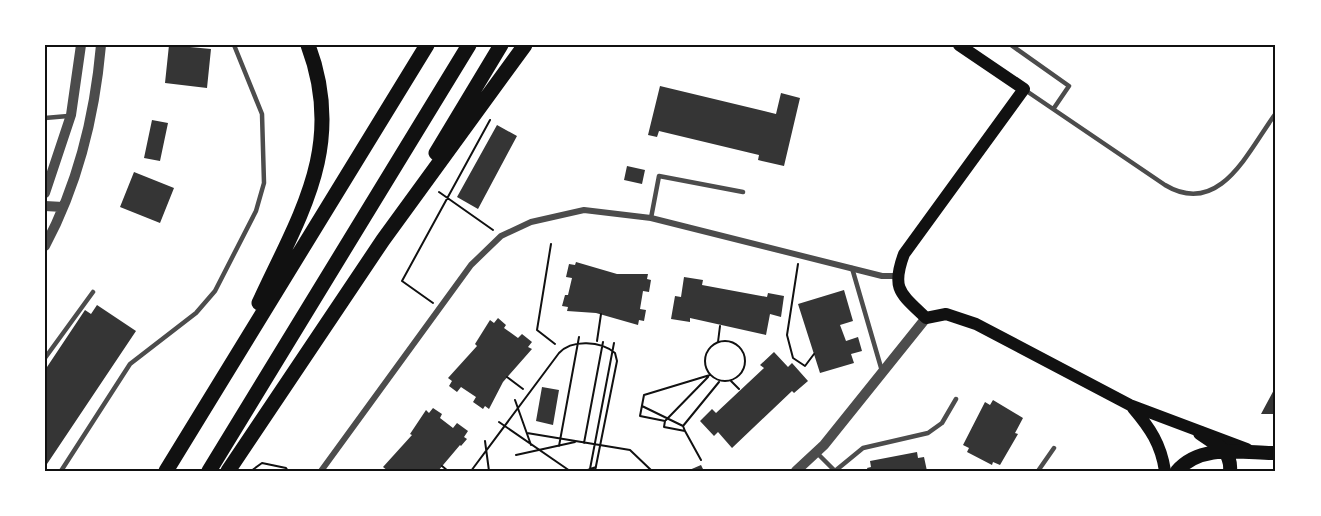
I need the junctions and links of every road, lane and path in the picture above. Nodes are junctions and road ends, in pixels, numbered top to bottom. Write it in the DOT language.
graph roads {
  1 [pos="81,45"];
  2 [pos="101,45"];
  3 [pos="234,45"];
  4 [pos="308,45"];
  5 [pos="427,45"];
  6 [pos="469,45"];
  7 [pos="501,45"];
  8 [pos="525,45"];
  9 [pos="959,45"];
  10 [pos="1011,45"];
  11 [pos="1024,89"];
  12 [pos="1054,108"];
  13 [pos="1276,113"];
  14 [pos="71,115"];
  15 [pos="492,117"];
  16 [pos="45,118"];
  17 [pos="439,192"];
  18 [pos="743,192"];
  19 [pos="45,193"];
  20 [pos="447,198"];
  21 [pos="45,206"];
  22 [pos="63,207"];
  23 [pos="651,218"];
  24 [pos="501,236"];
  25 [pos="383,240"];
  26 [pos="551,244"];
  27 [pos="45,246"];
  28 [pos="800,255"];
  29 [pos="852,268"];
  30 [pos="896,276"];
  31 [pos="93,292"];
  32 [pos="439,306"];
  33 [pos="602,314"];
  34 [pos="926,318"];
  35 [pos="720,326"];
  36 [pos="579,337"];
  37 [pos="597,341"];
  38 [pos="578,342"];
  39 [pos="603,342"];
  40 [pos="718,342"];
  41 [pos="555,344"];
  42 [pos="614,344"];
  43 [pos="602,347"];
  44 [pos="612,351"];
  45 [pos="814,354"];
  46 [pos="45,358"];
  47 [pos="230,366"];
  48 [pos="882,371"];
  49 [pos="710,375"];
  50 [pos="507,377"];
  51 [pos="719,381"];
  52 [pos="731,381"];
  53 [pos="523,389"];
  54 [pos="739,389"];
  55 [pos="956,399"];
  56 [pos="514,400"];
  57 [pos="1130,405"];
  58 [pos="642,406"];
  59 [pos="518,408"];
  60 [pos="666,420"];
  61 [pos="499,422"];
  62 [pos="504,426"];
  63 [pos="682,426"];
  64 [pos="685,431"];
  65 [pos="527,433"];
  66 [pos="1200,433"];
  67 [pos="560,439"];
  68 [pos="485,441"];
  69 [pos="578,442"];
  70 [pos="584,442"];
  71 [pos="595,444"];
  72 [pos="531,445"];
  73 [pos="600,445"];
  74 [pos="559,446"];
  75 [pos="1054,448"];
  76 [pos="486,450"];
  77 [pos="539,450"];
  78 [pos="1227,452"];
  79 [pos="817,453"];
  80 [pos="1260,453"];
  81 [pos="1276,453"];
  82 [pos="516,455"];
  83 [pos="701,460"];
  84 [pos="442,466"];
  85 [pos="590,469"];
  86 [pos="596,469"];
  87 [pos="62,471"];
  88 [pos="166,471"];
  89 [pos="209,471"];
  90 [pos="228,471"];
  91 [pos="251,471"];
  92 [pos="288,471"];
  93 [pos="321,471"];
  94 [pos="448,471"];
  95 [pos="471,471"];
  96 [pos="489,471"];
  97 [pos="570,471"];
  98 [pos="585,471"];
  99 [pos="652,471"];
  100 [pos="796,471"];
  101 [pos="835,471"];
  102 [pos="1038,471"];
  103 [pos="1165,471"];
  104 [pos="1177,471"];
  105 [pos="1230,471"];
  1 -- 14 [label="street"];
  2 -- 22 [label="street"];
  3 -- 87 [label="lane"];
  4 -- 47 [label="highway"];
  5 -- 47 [label="highway"];
  6 -- 89 [label="highway"];
  7 -- 25 [label="highway"];
  8 -- 25 [label="highway"];
  9 -- 11 [label="main road"];
  10 -- 12 [label="lane"];
  11 -- 12 [label="lane"];
  11 -- 30 [label="main road"];
  12 -- 13 [label="lane"];
  14 -- 16 [label="lane"];
  14 -- 19 [label="street"];
  15 -- 20 [label="path"];
  17 -- 20 [label="path"];
  18 -- 23 [label="lane"];
  20 -- 24 [label="path"];
  20 -- 32 [label="path"];
  21 -- 22 [label="street"];
  22 -- 27 [label="street"];
  23 -- 24 [label="street"];
  23 -- 28 [label="street"];
  24 -- 32 [label="street"];
  25 -- 90 [label="highway"];
  26 -- 41 [label="path"];
  28 -- 29 [label="street"];
  28 -- 45 [label="path"];
  29 -- 30 [label="street"];
  29 -- 48 [label="lane"];
  30 -- 34 [label="main road"];
  31 -- 46 [label="lane"];
  32 -- 93 [label="street"];
  33 -- 37 [label="path"];
  34 -- 48 [label="street"];
  34 -- 57 [label="main road"];
  35 -- 40 [label="path"];
  36 -- 38 [label="path"];
  38 -- 43 [label="path"];
  38 -- 59 [label="path"];
  38 -- 67 [label="path"];
  39 -- 43 [label="path"];
  40 -- 49 [label="path"];
  40 -- 52 [label="path"];
  42 -- 44 [label="path"];
  43 -- 44 [label="path"];
  43 -- 70 [label="path"];
  44 -- 71 [label="path"];
  44 -- 73 [label="path"];
  47 -- 88 [label="highway"];
  48 -- 79 [label="street"];
  49 -- 51 [label="path"];
  49 -- 58 [label="path"];
  49 -- 60 [label="path"];
  50 -- 53 [label="path"];
  51 -- 52 [label="path"];
  51 -- 63 [label="path"];
  52 -- 54 [label="path"];
  55 -- 101 [label="lane"];
  56 -- 59 [label="path"];
  57 -- 66 [label="main road"];
  57 -- 103 [label="main road"];
  58 -- 60 [label="path"];
  58 -- 60 [label="path"];
  59 -- 62 [label="path"];
  59 -- 65 [label="path"];
  60 -- 63 [label="path"];
  60 -- 64 [label="path"];
  61 -- 62 [label="path"];
  62 -- 72 [label="path"];
  62 -- 76 [label="path"];
  63 -- 64 [label="path"];
  64 -- 83 [label="path"];
  65 -- 67 [label="path"];
  65 -- 72 [label="path"];
  66 -- 78 [label="main road"];
  66 -- 80 [label="main road"];
  67 -- 69 [label="path"];
  67 -- 74 [label="path"];
  68 -- 76 [label="path"];
  69 -- 70 [label="path"];
  69 -- 74 [label="path"];
  70 -- 71 [label="path"];
  71 -- 73 [label="path"];
  71 -- 85 [label="path"];
  72 -- 77 [label="path"];
  73 -- 86 [label="path"];
  73 -- 99 [label="path"];
  74 -- 77 [label="path"];
  75 -- 102 [label="lane"];
  76 -- 95 [label="path"];
  76 -- 96 [label="path"];
  77 -- 82 [label="path"];
  77 -- 97 [label="path"];
  78 -- 80 [label="main road"];
  78 -- 104 [label="main road"];
  78 -- 105 [label="main road"];
  79 -- 100 [label="street"];
  79 -- 101 [label="lane"];
  80 -- 81 [label="main road"];
  84 -- 94 [label="path"];
  85 -- 86 [label="path"];
  85 -- 98 [label="path"];
  91 -- 92 [label="path"];
}
